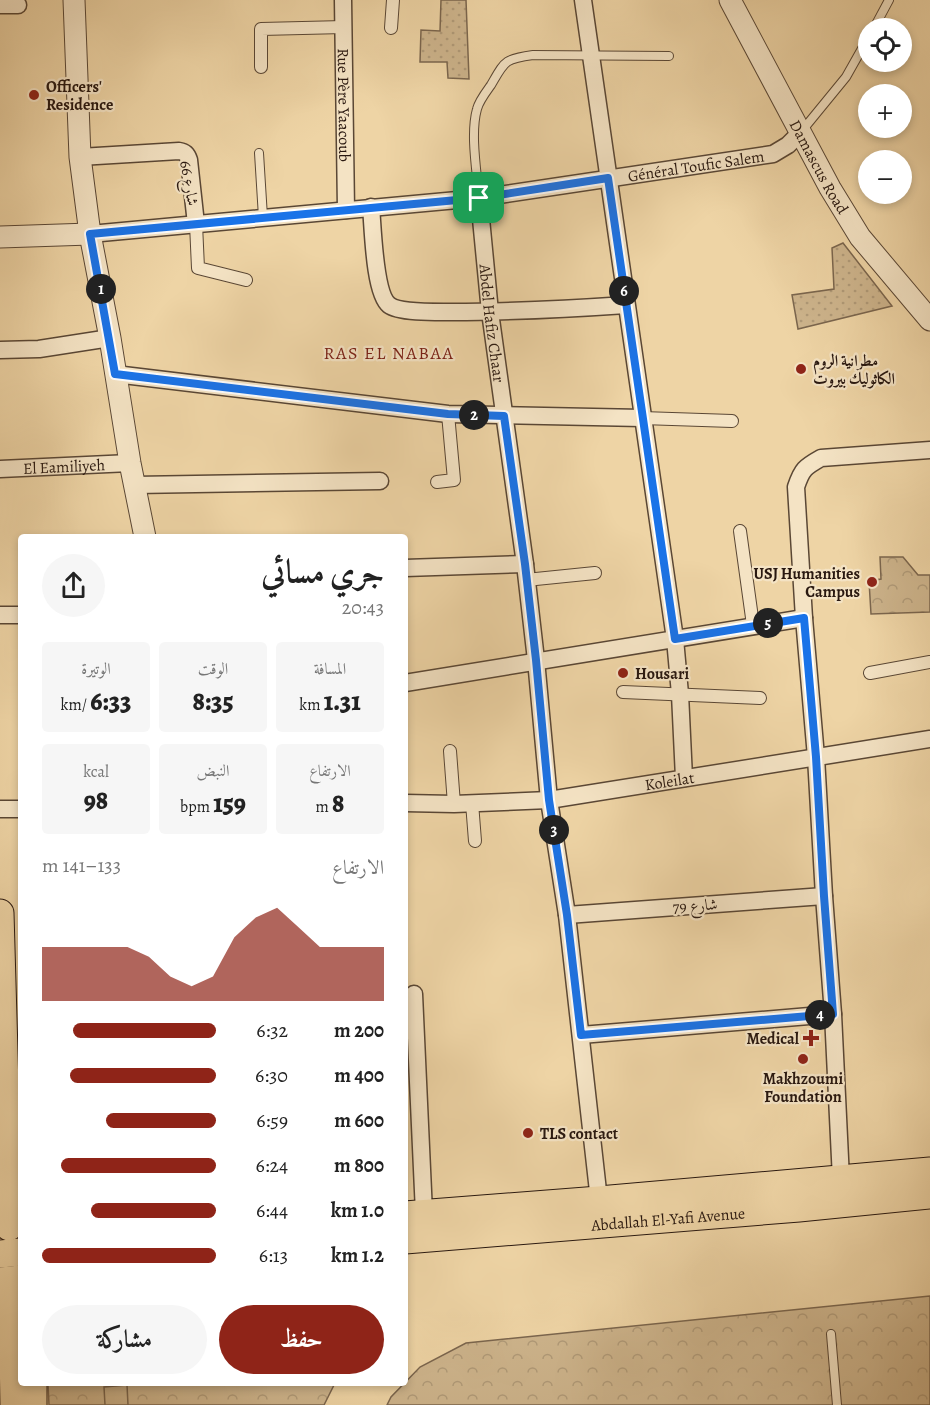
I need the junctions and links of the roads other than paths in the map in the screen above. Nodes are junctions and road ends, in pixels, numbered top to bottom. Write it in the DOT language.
graph roads {
  1 [pos="74,0"];
  2 [pos="343,0"];
  3 [pos="393,0"];
  4 [pos="583,0"];
  5 [pos="730,0"];
  6 [pos="889,0"];
  7 [pos="0,5"];
  8 [pos="18,5"];
  9 [pos="879,18"];
  10 [pos="344,27"];
  11 [pos="391,28"];
  12 [pos="590,55"];
  13 [pos="669,56"];
  14 [pos="858,56"];
  15 [pos="261,67"];
  16 [pos="800,133"];
  17 [pos="259,153"];
  18 [pos="80,157"];
  19 [pos="608,178"];
  20 [pos="479,198"];
  21 [pos="371,207"];
  22 [pos="346,210"];
  23 [pos="263,218"];
  24 [pos="196,224"];
  25 [pos="90,234"];
  26 [pos="0,237"];
  27 [pos="246,280"];
  28 [pos="626,305"];
  29 [pos="490,312"];
  30 [pos="930,320"];
  31 [pos="110,338"];
  32 [pos="0,350"];
  33 [pos="115,374"];
  34 [pos="448,414"];
  35 [pos="504,416"];
  36 [pos="642,418"];
  37 [pos="732,421"];
  38 [pos="930,450"];
  39 [pos="130,464"];
  40 [pos="0,469"];
  41 [pos="380,481"];
  42 [pos="437,482"];
  43 [pos="135,485"];
  44 [pos="740,531"];
  45 [pos="144,534"];
  46 [pos="408,568"];
  47 [pos="526,572"];
  48 [pos="595,573"];
  49 [pos="0,615"];
  50 [pos="18,615"];
  51 [pos="804,618"];
  52 [pos="753,625"];
  53 [pos="675,639"];
  54 [pos="536,660"];
  55 [pos="930,662"];
  56 [pos="870,673"];
  57 [pos="408,682"];
  58 [pos="623,692"];
  59 [pos="680,694"];
  60 [pos="760,698"];
  61 [pos="930,739"];
  62 [pos="450,751"];
  63 [pos="816,757"];
  64 [pos="684,778"];
  65 [pos="549,800"];
  66 [pos="408,803"];
  67 [pos="472,803"];
  68 [pos="454,804"];
  69 [pos="18,808"];
  70 [pos="0,809"];
  71 [pos="475,841"];
  72 [pos="824,896"];
  73 [pos="0,914"];
  74 [pos="567,915"];
  75 [pos="414,994"];
  76 [pos="833,1014"];
  77 [pos="581,1035"];
  78 [pos="16,1038"];
  79 [pos="18,1093"];
  80 [pos="930,1171"];
  81 [pos="841,1179"];
  82 [pos="930,1195"];
  83 [pos="599,1200"];
  84 [pos="414,1214"];
  85 [pos="10,1238"];
  86 [pos="408,1240"];
  87 [pos="18,1252"];
  88 [pos="0,1254"];
  89 [pos="18,1270"];
  90 [pos="0,1272"];
  91 [pos="11,1286"];
  92 [pos="831,1334"];
  93 [pos="33,1386"];
  94 [pos="14,1405"];
  95 [pos="33,1405"];
  96 [pos="837,1405"];
  1 -- 18 [label="street"];
  2 -- 10 [label="street, Rue Père Yaacoub"];
  3 -- 11 [label="street"];
  4 -- 12 [label="street"];
  5 -- 16 [label="street, Damascus Road"];
  6 -- 9 [label="lane"];
  7 -- 8 [label="street"];
  10 -- 15 [label="street"];
  10 -- 22 [label="street, Rue Père Yaacoub"];
  12 -- 13 [label="lane"];
  12 -- 19 [label="street"];
  12 -- 20 [label="lane"];
  14 -- 16 [label="lane"];
  16 -- 19 [label="street, Général Toufic Salem"];
  16 -- 30 [label="street, Damascus Road"];
  17 -- 23 [label="lane"];
  18 -- 24 [label="street, شارع 66"];
  18 -- 25 [label="street"];
  19 -- 20 [label="street, Général Toufic Salem"];
  19 -- 28 [label="street"];
  20 -- 21 [label="street, Général Toufic Salem"];
  20 -- 29 [label="street, Abdel Hafiz Chaar"];
  21 -- 22 [label="street, Général Toufic Salem"];
  21 -- 29 [label="street"];
  22 -- 23 [label="street, Général Toufic Salem"];
  23 -- 24 [label="street, Général Toufic Salem"];
  24 -- 25 [label="street, Général Toufic Salem"];
  24 -- 27 [label="street, شارع 66"];
  25 -- 26 [label="street"];
  25 -- 31 [label="street"];
  28 -- 29 [label="street"];
  28 -- 36 [label="street"];
  29 -- 35 [label="street, Abdel Hafiz Chaar"];
  31 -- 32 [label="street"];
  31 -- 33 [label="street"];
  33 -- 34 [label="street"];
  33 -- 39 [label="street"];
  34 -- 35 [label="street"];
  34 -- 42 [label="street"];
  35 -- 36 [label="street"];
  35 -- 47 [label="street, Abdel Hafiz Chaar"];
  36 -- 37 [label="street"];
  36 -- 53 [label="street"];
  38 -- 51 [label="street"];
  39 -- 40 [label="street, El Eamiliyeh"];
  39 -- 43 [label="street"];
  41 -- 43 [label="street"];
  43 -- 45 [label="street"];
  44 -- 52 [label="street"];
  46 -- 47 [label="street"];
  47 -- 48 [label="street"];
  47 -- 54 [label="street, Abdel Hafiz Chaar"];
  49 -- 50 [label="street"];
  51 -- 52 [label="street"];
  51 -- 63 [label="street"];
  52 -- 53 [label="street"];
  53 -- 54 [label="street"];
  53 -- 59 [label="street"];
  54 -- 57 [label="street"];
  54 -- 65 [label="street, Abdel Hafiz Chaar"];
  55 -- 56 [label="street"];
  58 -- 59 [label="street"];
  59 -- 60 [label="street"];
  59 -- 64 [label="street"];
  61 -- 63 [label="street, Koleilat"];
  62 -- 68 [label="street"];
  63 -- 64 [label="street, Koleilat"];
  63 -- 72 [label="street"];
  64 -- 65 [label="street, Koleilat"];
  65 -- 67 [label="street, Koleilat"];
  65 -- 74 [label="street, Abdel Hafiz Chaar"];
  66 -- 68 [label="street, Koleilat"];
  67 -- 68 [label="street, Koleilat"];
  67 -- 71 [label="street"];
  69 -- 70 [label="street"];
  72 -- 74 [label="street, شارع 79"];
  72 -- 76 [label="street"];
  73 -- 78 [label="main road"];
  73 -- 85 [label="main road"];
  74 -- 77 [label="street, Abdel Hafiz Chaar"];
  75 -- 84 [label="street"];
  76 -- 77 [label="street"];
  76 -- 81 [label="street"];
  77 -- 83 [label="street, Abdel Hafiz Chaar"];
  78 -- 79 [label="main road"];
  80 -- 81 [label="main road, Abdallah El-Yafi Avenue"];
  81 -- 83 [label="main road, Abdallah El-Yafi Avenue"];
  82 -- 86 [label="main road, Abdallah El-Yafi Avenue"];
  83 -- 84 [label="main road, Abdallah El-Yafi Avenue"];
  87 -- 88 [label="main road"];
  89 -- 90 [label="main road"];
  91 -- 94 [label="main road"];
  92 -- 96 [label="lane"];
  93 -- 95 [label="main road"];
}
